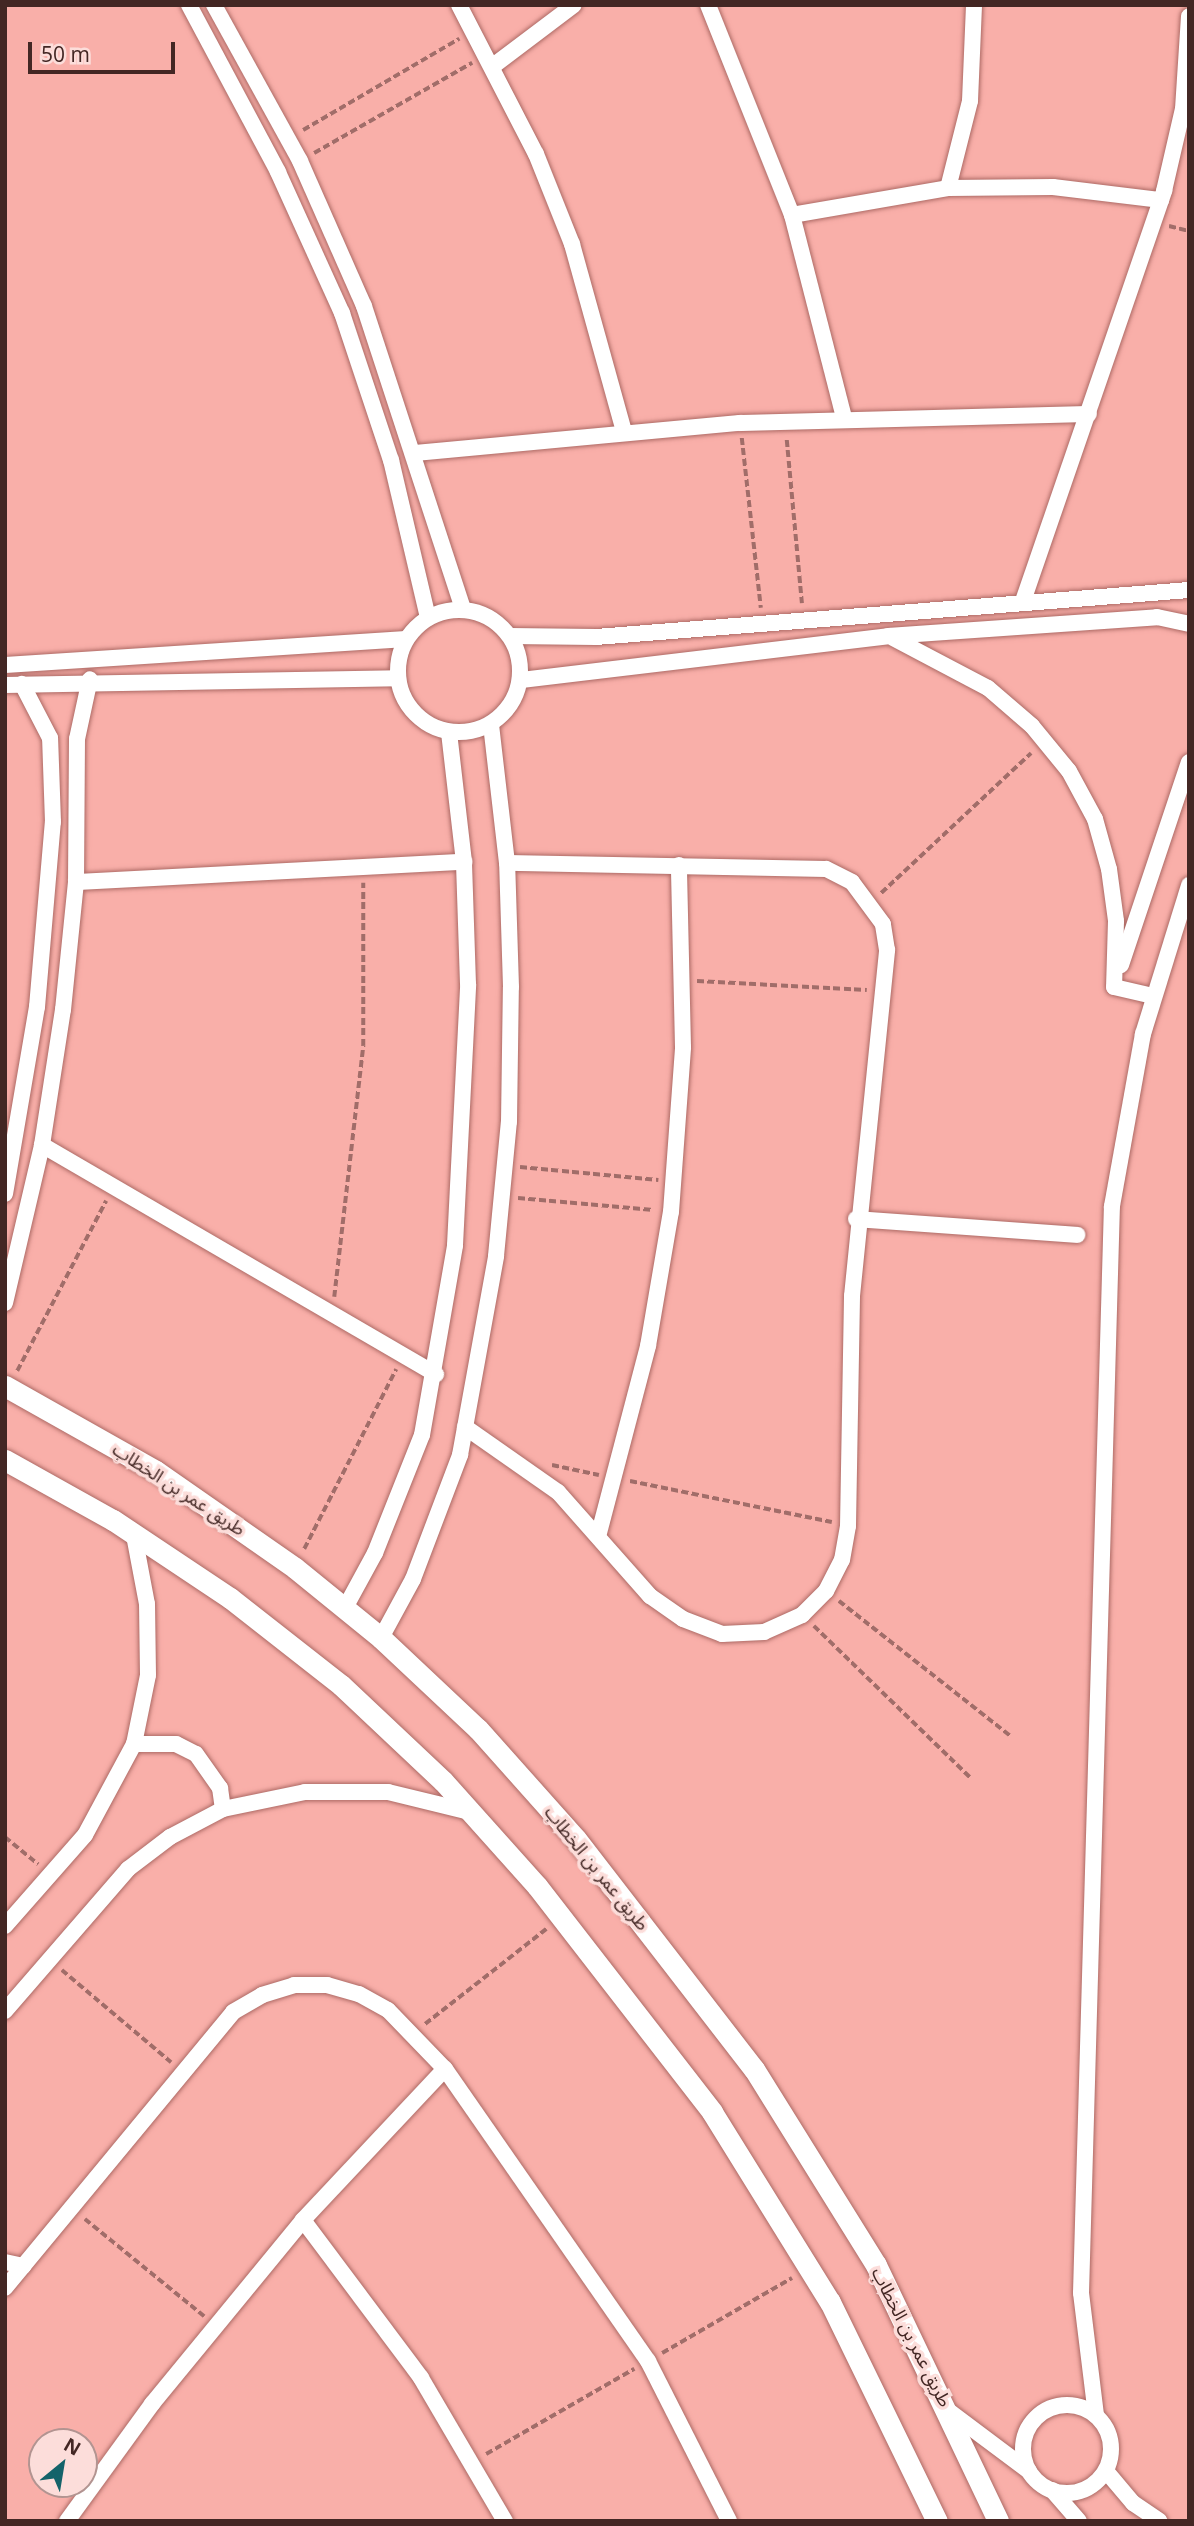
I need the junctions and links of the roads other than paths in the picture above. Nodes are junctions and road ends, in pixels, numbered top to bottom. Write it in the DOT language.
graph roads {
  1 [pos="189,5"];
  2 [pos="214,5"];
  3 [pos="459,5"];
  4 [pos="574,5"];
  5 [pos="708,5"];
  6 [pos="974,5"];
  7 [pos="1189,16"];
  8 [pos="490,61"];
  9 [pos="948,188"];
  10 [pos="1161,200"];
  11 [pos="792,215"];
  12 [pos="1089,414"];
  13 [pos="844,417"];
  14 [pos="624,432"];
  15 [pos="415,453"];
  16 [pos="1189,590"];
  17 [pos="1023,601"];
  18 [pos="463,610"];
  19 [pos="428,618"];
  20 [pos="1189,624"];
  21 [pos="510,636"];
  22 [pos="888,636"];
  23 [pos="406,639"];
  24 [pos="5,665"];
  25 [pos="398,678"];
  26 [pos="90,680"];
  27 [pos="521,680"];
  28 [pos="13,685"];
  29 [pos="491,724"];
  30 [pos="449,732"];
  31 [pos="1189,762"];
  32 [pos="464,862"];
  33 [pos="507,863"];
  34 [pos="679,864"];
  35 [pos="76,882"];
  36 [pos="1189,885"];
  37 [pos="1114,987"];
  38 [pos="1153,996"];
  39 [pos="42,1145"];
  40 [pos="5,1194"];
  41 [pos="856,1219"];
  42 [pos="1077,1234"];
  43 [pos="5,1303"];
  44 [pos="436,1374"];
  45 [pos="7,1387"];
  46 [pos="465,1427"];
  47 [pos="5,1460"];
  48 [pos="598,1533"];
  49 [pos="134,1535"];
  50 [pos="345,1608"];
  51 [pos="381,1638"];
  52 [pos="134,1744"];
  53 [pos="223,1810"];
  54 [pos="470,1812"];
  55 [pos="5,1926"];
  56 [pos="5,2011"];
  57 [pos="445,2069"];
  58 [pos="303,2220"];
  59 [pos="5,2262"];
  60 [pos="24,2266"];
  61 [pos="5,2288"];
  62 [pos="948,2410"];
  63 [pos="1096,2415"];
  64 [pos="1029,2471"];
  65 [pos="1105,2471"];
  66 [pos="1052,2490"];
  67 [pos="1077,2492"];
  68 [pos="1071,2517"];
  69 [pos="66,2521"];
  70 [pos="505,2521"];
  71 [pos="729,2521"];
  72 [pos="937,2521"];
  73 [pos="998,2521"];
  74 [pos="1160,2521"];
  1 -- 19 [label="street"];
  2 -- 15 [label="street"];
  3 -- 8 [label="street"];
  4 -- 8 [label="street"];
  5 -- 11 [label="street"];
  6 -- 9 [label="street"];
  7 -- 10 [label="street"];
  8 -- 14 [label="street"];
  9 -- 10 [label="street"];
  9 -- 11 [label="street"];
  10 -- 12 [label="street"];
  11 -- 13 [label="street"];
  12 -- 13 [label="street"];
  12 -- 17 [label="street"];
  13 -- 14 [label="street"];
  14 -- 15 [label="street"];
  15 -- 18 [label="street"];
  16 -- 17 [label="street"];
  17 -- 21 [label="street"];
  18 -- 19 [label="street"];
  18 -- 21 [label="street"];
  19 -- 23 [label="street"];
  20 -- 22 [label="street"];
  21 -- 27 [label="street"];
  22 -- 27 [label="street"];
  22 -- 37 [label="street"];
  23 -- 24 [label="street"];
  23 -- 25 [label="street"];
  25 -- 26 [label="street"];
  25 -- 30 [label="street"];
  26 -- 28 [label="street"];
  26 -- 35 [label="street"];
  27 -- 29 [label="street"];
  28 -- 40 [label="street"];
  29 -- 30 [label="street"];
  29 -- 33 [label="street"];
  30 -- 32 [label="street"];
  31 -- 37 [label="street"];
  32 -- 35 [label="street"];
  32 -- 44 [label="street"];
  33 -- 34 [label="street"];
  33 -- 46 [label="street"];
  34 -- 41 [label="street"];
  34 -- 48 [label="street"];
  35 -- 39 [label="street"];
  36 -- 38 [label="street"];
  37 -- 38 [label="street"];
  38 -- 63 [label="street"];
  39 -- 43 [label="street"];
  39 -- 44 [label="street"];
  41 -- 42 [label="street"];
  41 -- 48 [label="street"];
  44 -- 50 [label="street"];
  45 -- 50 [label="street, طريق عمر بن الخطاب"];
  46 -- 48 [label="street"];
  46 -- 51 [label="street"];
  47 -- 49 [label="street"];
  49 -- 52 [label="street"];
  49 -- 54 [label="street"];
  50 -- 51 [label="street, طريق عمر بن الخطاب"];
  51 -- 62 [label="street, طريق عمر بن الخطاب"];
  52 -- 53 [label="street"];
  52 -- 55 [label="street"];
  53 -- 54 [label="street"];
  53 -- 56 [label="street"];
  54 -- 72 [label="street"];
  57 -- 58 [label="street"];
  57 -- 60 [label="street"];
  57 -- 71 [label="street"];
  58 -- 69 [label="street"];
  58 -- 70 [label="street"];
  59 -- 60 [label="street"];
  60 -- 61 [label="street"];
  62 -- 64 [label="street"];
  62 -- 73 [label="street, طريق عمر بن الخطاب"];
  63 -- 64 [label="street"];
  63 -- 65 [label="street"];
  64 -- 66 [label="street"];
  65 -- 67 [label="street"];
  65 -- 74 [label="street"];
  66 -- 67 [label="street"];
  66 -- 68 [label="street"];
  67 -- 68 [label="street"];
}
